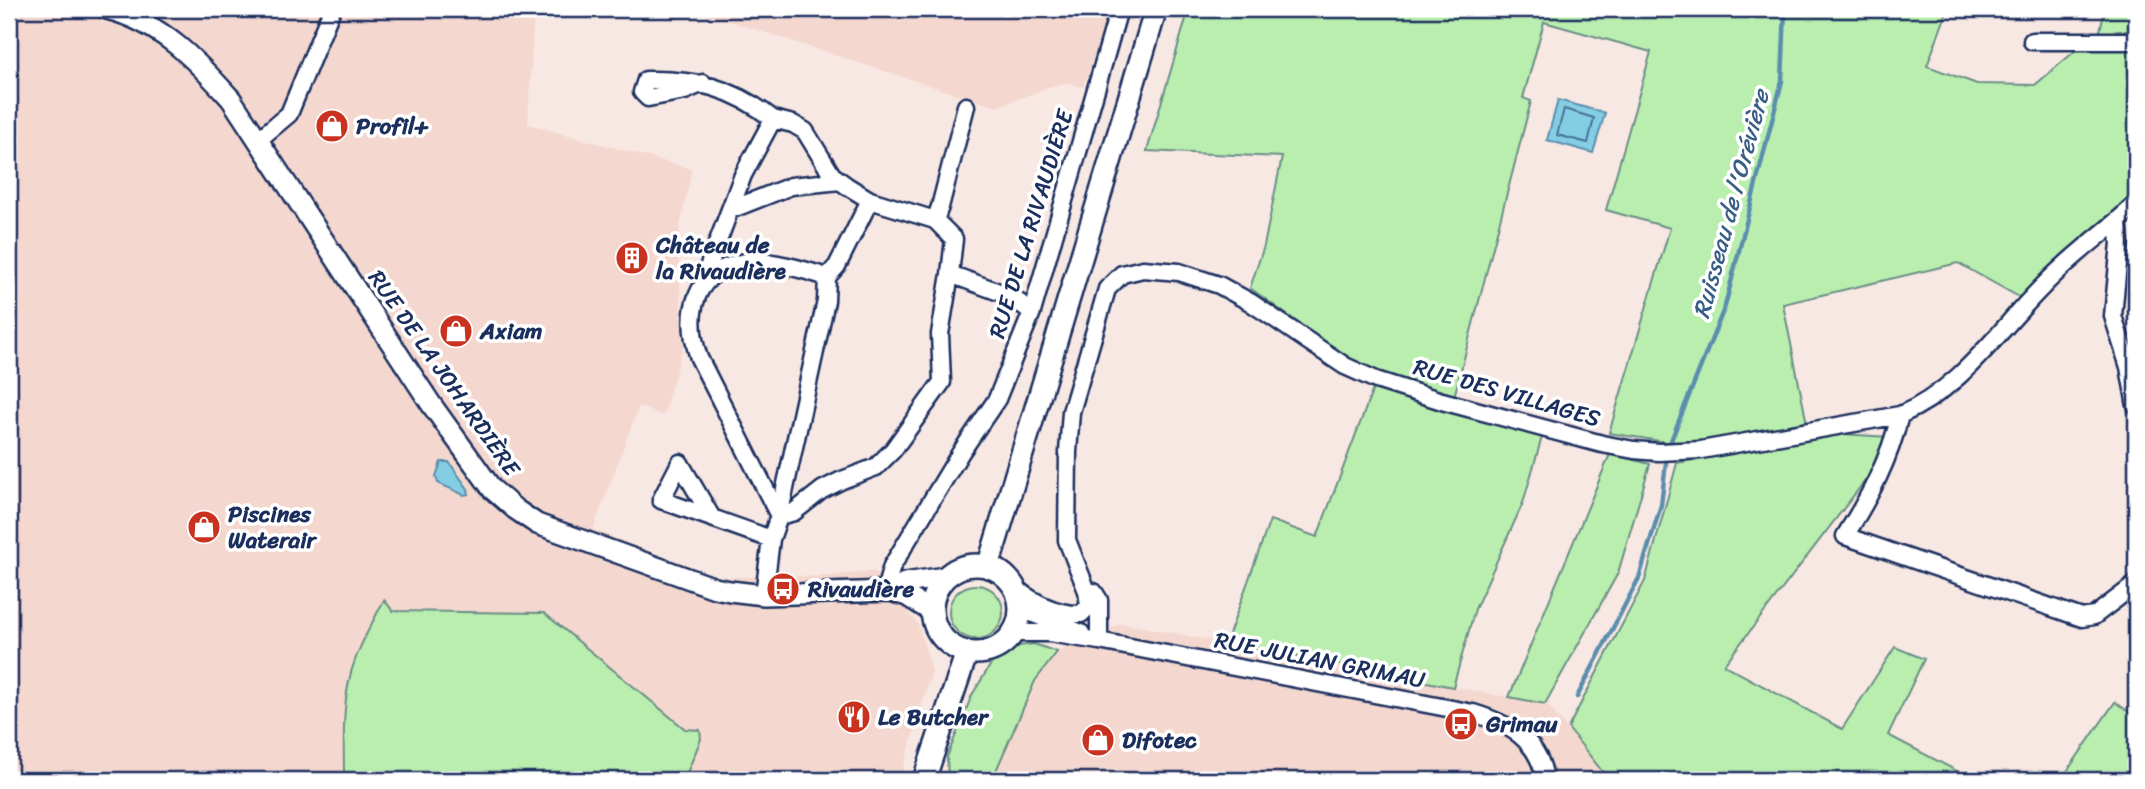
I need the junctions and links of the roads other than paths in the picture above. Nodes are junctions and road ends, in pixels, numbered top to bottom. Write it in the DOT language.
graph roads {
  1 [pos="107,9"];
  2 [pos="332,9"];
  3 [pos="1119,9"];
  4 [pos="1156,9"];
  5 [pos="2032,41"];
  6 [pos="2136,41"];
  7 [pos="703,83"];
  8 [pos="966,106"];
  9 [pos="773,119"];
  10 [pos="258,140"];
  11 [pos="840,181"];
  12 [pos="870,200"];
  13 [pos="2136,204"];
  14 [pos="730,210"];
  15 [pos="935,220"];
  16 [pos="2118,220"];
  17 [pos="950,274"];
  18 [pos="827,277"];
  19 [pos="707,278"];
  20 [pos="1032,312"];
  21 [pos="2136,407"];
  22 [pos="1900,415"];
  23 [pos="779,516"];
  24 [pos="712,518"];
  25 [pos="771,539"];
  26 [pos="988,567"];
  27 [pos="1080,573"];
  28 [pos="945,577"];
  29 [pos="2136,584"];
  30 [pos="1014,587"];
  31 [pos="890,590"];
  32 [pos="764,595"];
  33 [pos="1020,608"];
  34 [pos="932,612"];
  35 [pos="1012,633"];
  36 [pos="1099,641"];
  37 [pos="968,652"];
  38 [pos="924,780"];
  39 [pos="1545,780"];
  1 -- 10 [label="street, RUE DE LA JOHARDIÈRE"];
  2 -- 10 [label="street"];
  3 -- 20 [label="street, RUE DE LA RIVAUDIÈRE"];
  4 -- 26 [label="main road"];
  5 -- 6 [label="street"];
  7 -- 9 [label="street"];
  8 -- 15 [label="street"];
  9 -- 11 [label="street"];
  9 -- 14 [label="street"];
  10 -- 32 [label="street, RUE DE LA JOHARDIÈRE"];
  11 -- 12 [label="street"];
  11 -- 14 [label="street"];
  12 -- 15 [label="street"];
  12 -- 18 [label="street"];
  13 -- 16 [label="street, RUE DES VILLAGES"];
  14 -- 19 [label="street"];
  15 -- 17 [label="street"];
  16 -- 21 [label="street"];
  16 -- 22 [label="street, RUE DES VILLAGES"];
  17 -- 20 [label="street"];
  17 -- 23 [label="street"];
  18 -- 19 [label="street"];
  18 -- 23 [label="street"];
  19 -- 23 [label="street"];
  20 -- 31 [label="street, RUE DE LA RIVAUDIÈRE"];
  22 -- 27 [label="street, RUE DES VILLAGES"];
  22 -- 29 [label="street"];
  23 -- 25 [label="street"];
  24 -- 25 [label="street"];
  25 -- 32 [label="street"];
  26 -- 28 [label="main road"];
  26 -- 30 [label="main road"];
  27 -- 30 [label="street"];
  27 -- 36 [label="street"];
  28 -- 31 [label="street, RUE DE LA JOHARDIÈRE"];
  28 -- 34 [label="main road"];
  30 -- 33 [label="main road"];
  31 -- 32 [label="street, RUE DE LA JOHARDIÈRE"];
  31 -- 34 [label="street, RUE DE LA JOHARDIÈRE"];
  33 -- 35 [label="main road"];
  33 -- 36 [label="street, RUE JULIAN GRIMAU"];
  34 -- 37 [label="main road"];
  35 -- 36 [label="street, RUE JULIAN GRIMAU"];
  35 -- 37 [label="main road"];
  36 -- 39 [label="street, RUE JULIAN GRIMAU"];
  37 -- 38 [label="main road"];
}
